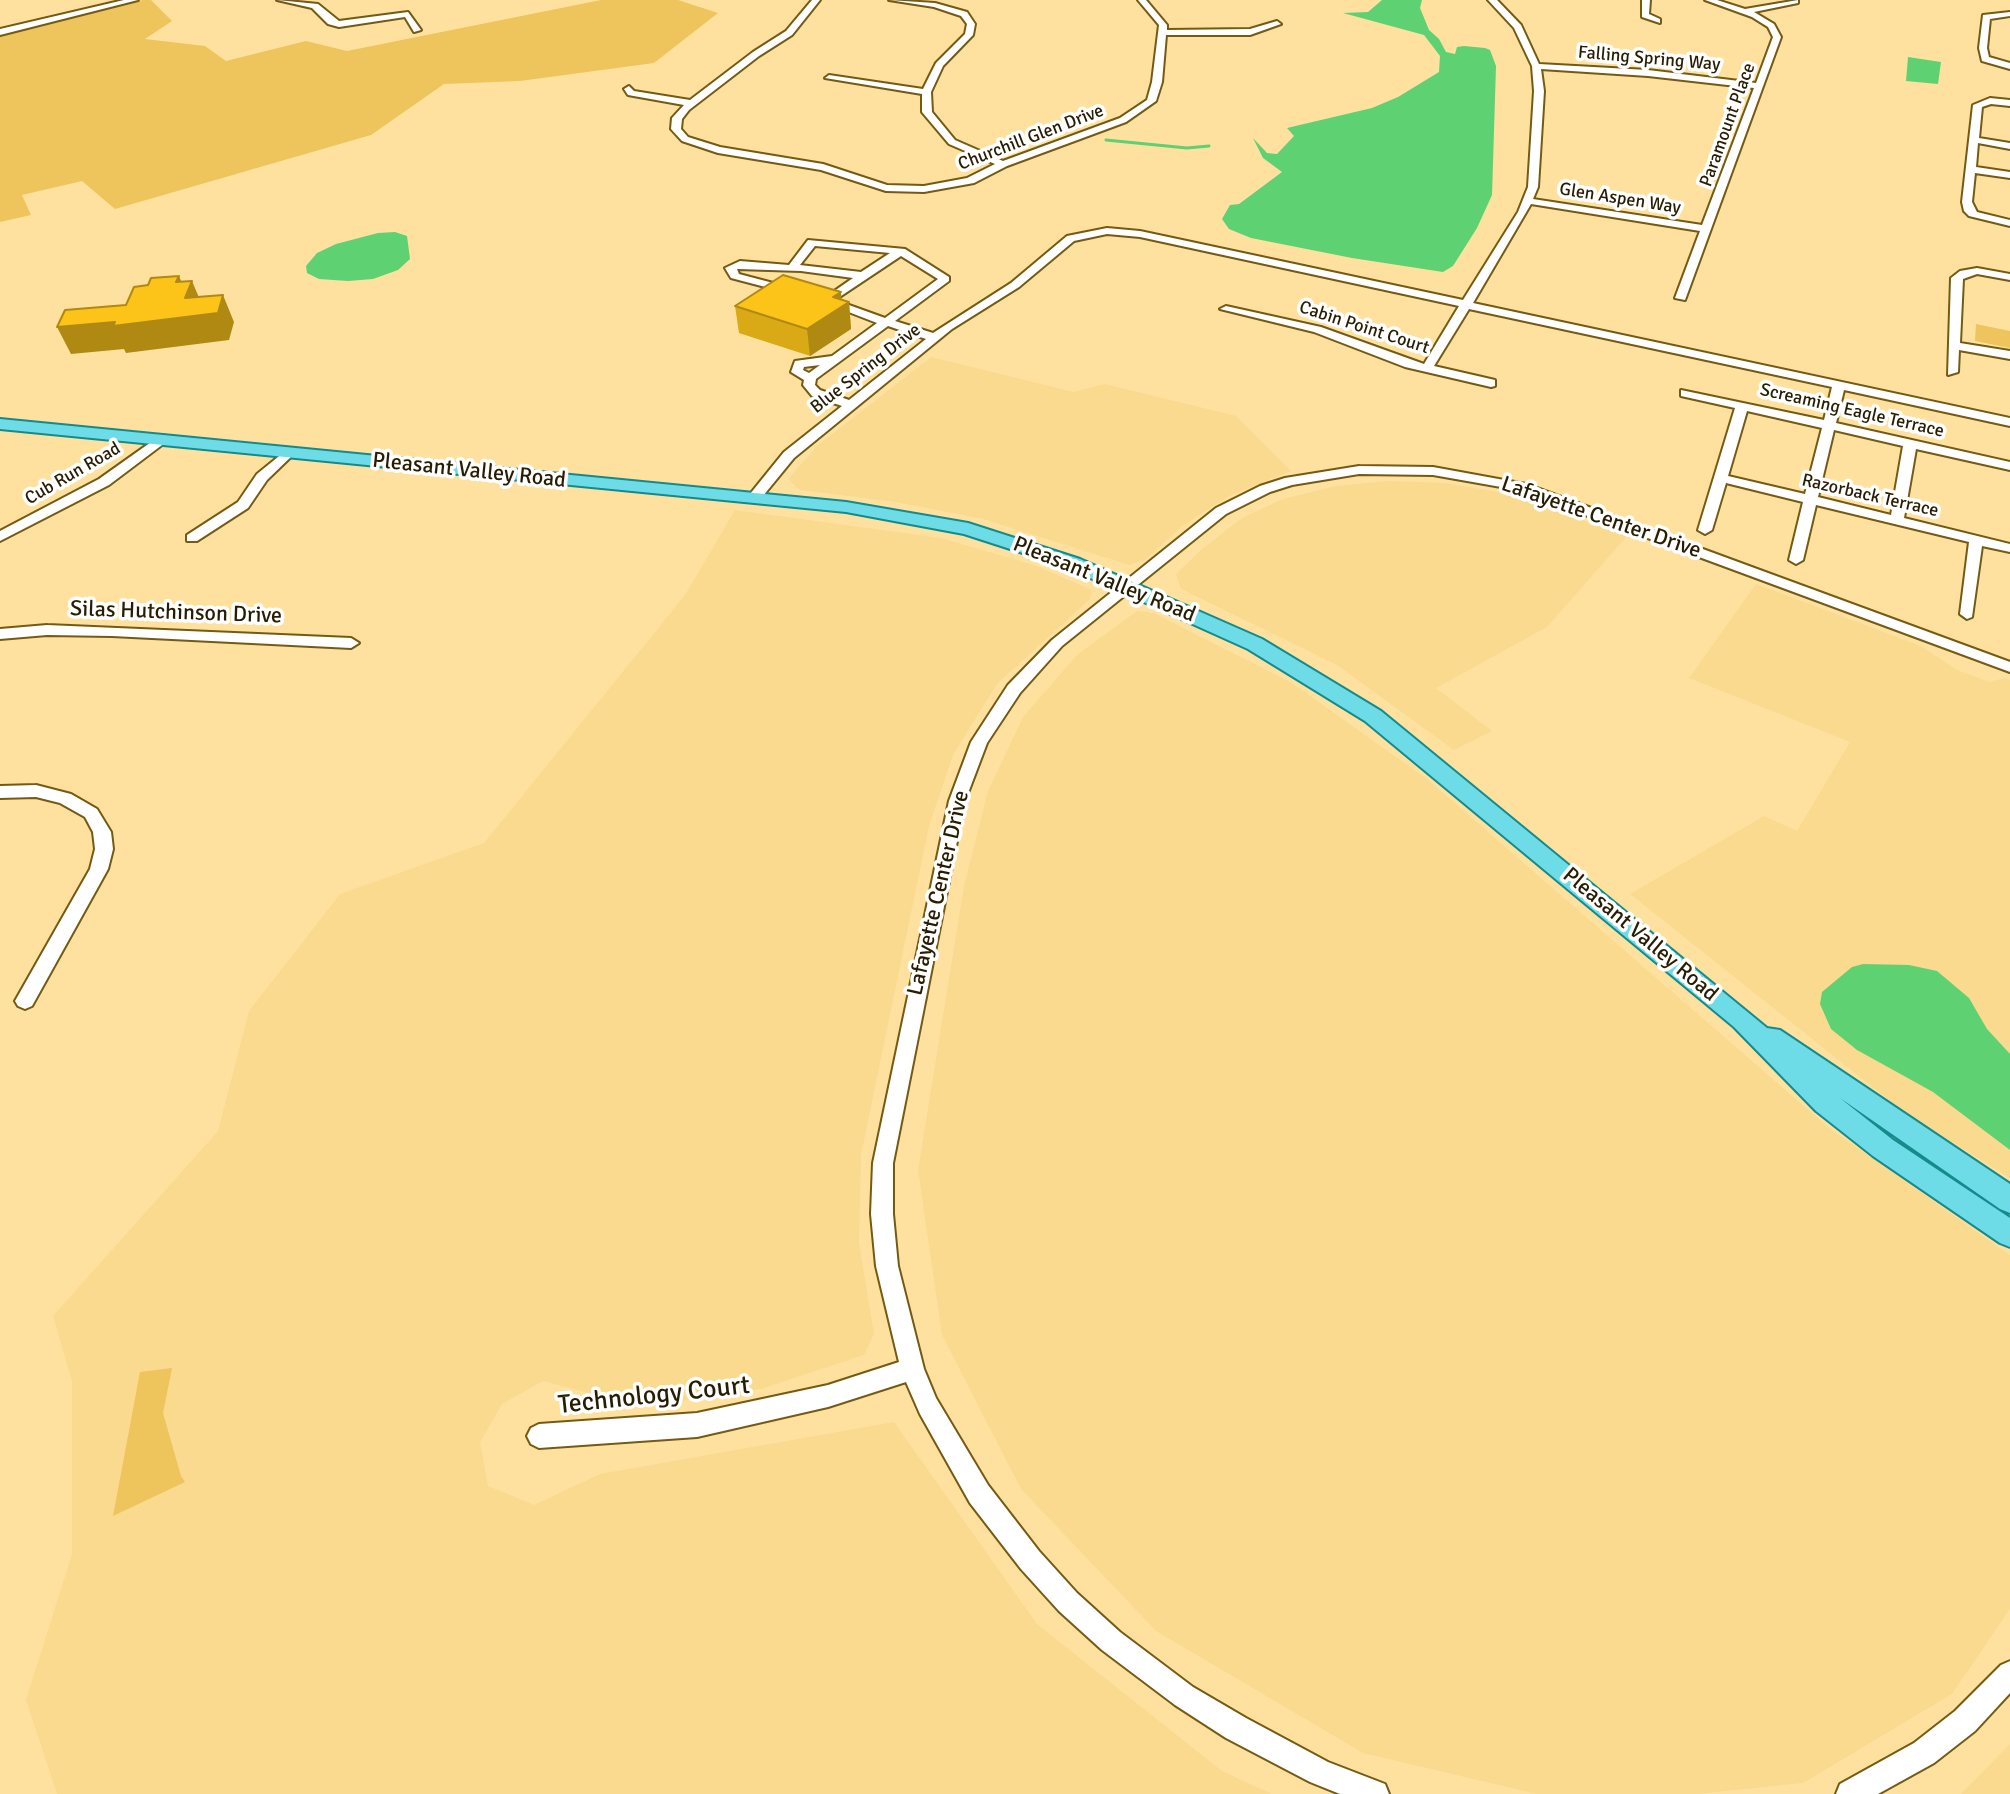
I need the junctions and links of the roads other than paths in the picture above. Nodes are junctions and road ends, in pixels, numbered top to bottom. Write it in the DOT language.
graph roads {
  1 [pos="134,0"];
  2 [pos="281,0"];
  3 [pos="816,0"];
  4 [pos="893,0"];
  5 [pos="1142,0"];
  6 [pos="1492,0"];
  7 [pos="1646,0"];
  8 [pos="1709,0"];
  9 [pos="909,1"];
  10 [pos="1795,1"];
  11 [pos="1746,11"];
  12 [pos="2010,14"];
  13 [pos="1657,21"];
  14 [pos="1277,24"];
  15 [pos="417,30"];
  16 [pos="0,32"];
  17 [pos="1161,33"];
  18 [pos="1536,66"];
  19 [pos="2010,66"];
  20 [pos="829,78"];
  21 [pos="1759,86"];
  22 [pos="629,89"];
  23 [pos="926,92"];
  24 [pos="691,103"];
  25 [pos="2010,103"];
  26 [pos="1975,140"];
  27 [pos="2010,146"];
  28 [pos="1003,164"];
  29 [pos="1972,169"];
  30 [pos="2010,175"];
  31 [pos="1529,201"];
  32 [pos="2010,223"];
  33 [pos="1706,229"];
  34 [pos="901,251"];
  35 [pos="797,269"];
  36 [pos="863,276"];
  37 [pos="2010,277"];
  38 [pos="1681,298"];
  39 [pos="826,301"];
  40 [pos="1466,305"];
  41 [pos="1226,309"];
  42 [pos="886,322"];
  43 [pos="936,338"];
  44 [pos="1953,345"];
  45 [pos="2010,355"];
  46 [pos="1427,368"];
  47 [pos="1952,372"];
  48 [pos="1491,383"];
  49 [pos="1839,386"];
  50 [pos="1685,393"];
  51 [pos="850,405"];
  52 [pos="1742,405"];
  53 [pos="2010,422"];
  54 [pos="0,424"];
  55 [pos="1827,424"];
  56 [pos="161,439"];
  57 [pos="1910,443"];
  58 [pos="289,452"];
  59 [pos="2010,466"];
  60 [pos="1721,478"];
  61 [pos="753,499"];
  62 [pos="1809,500"];
  63 [pos="1897,520"];
  64 [pos="1705,530"];
  65 [pos="0,537"];
  66 [pos="192,538"];
  67 [pos="1976,539"];
  68 [pos="2010,548"];
  69 [pos="1796,560"];
  70 [pos="1127,586"];
  71 [pos="1967,614"];
  72 [pos="0,634"];
  73 [pos="351,643"];
  74 [pos="2010,667"];
  75 [pos="0,792"];
  76 [pos="25,1001"];
  77 [pos="1743,1020"];
  78 [pos="2010,1200"];
  79 [pos="2010,1234"];
  80 [pos="912,1369"];
  81 [pos="539,1436"];
  82 [pos="2010,1674"];
  83 [pos="1375,1794"];
  84 [pos="1850,1794"];
  1 -- 16 [label="street"];
  2 -- 15 [label="street"];
  3 -- 24 [label="street"];
  4 -- 9 [label="street"];
  5 -- 17 [label="street"];
  6 -- 18 [label="street"];
  7 -- 13 [label="street"];
  8 -- 11 [label="street, Paramount Place"];
  9 -- 23 [label="street"];
  10 -- 11 [label="street"];
  11 -- 21 [label="street, Paramount Place"];
  12 -- 19 [label="street"];
  14 -- 17 [label="street"];
  17 -- 28 [label="street, Churchill Glen Drive"];
  18 -- 21 [label="street, Falling Spring Way"];
  18 -- 31 [label="street"];
  20 -- 23 [label="street"];
  21 -- 33 [label="street, Paramount Place"];
  22 -- 24 [label="street"];
  23 -- 28 [label="street"];
  24 -- 28 [label="street, Churchill Glen Drive"];
  25 -- 26 [label="street"];
  26 -- 27 [label="street"];
  26 -- 29 [label="street"];
  29 -- 30 [label="street"];
  29 -- 32 [label="street"];
  31 -- 33 [label="street, Glen Aspen Way"];
  31 -- 40 [label="street"];
  33 -- 38 [label="street, Paramount Place"];
  34 -- 35 [label="street"];
  34 -- 36 [label="street"];
  34 -- 42 [label="street"];
  35 -- 36 [label="street"];
  35 -- 39 [label="street"];
  36 -- 39 [label="street"];
  37 -- 44 [label="street"];
  39 -- 42 [label="street"];
  40 -- 43 [label="street, Blue Spring Drive"];
  40 -- 46 [label="street"];
  40 -- 49 [label="street"];
  41 -- 46 [label="street, Cabin Point Court"];
  42 -- 43 [label="street"];
  42 -- 51 [label="street"];
  43 -- 51 [label="street, Blue Spring Drive"];
  44 -- 45 [label="street"];
  44 -- 47 [label="street"];
  46 -- 48 [label="street, Cabin Point Court"];
  49 -- 53 [label="street"];
  49 -- 55 [label="street"];
  50 -- 52 [label="street, Screaming Eagle Terrace"];
  51 -- 61 [label="street, Blue Spring Drive"];
  52 -- 55 [label="street, Screaming Eagle Terrace"];
  52 -- 60 [label="street"];
  54 -- 56 [label="main road, Pleasant Valley Road"];
  55 -- 57 [label="street, Screaming Eagle Terrace"];
  55 -- 62 [label="street"];
  56 -- 58 [label="main road, Pleasant Valley Road"];
  56 -- 65 [label="street, Cub Run Road"];
  57 -- 59 [label="street, Screaming Eagle Terrace"];
  57 -- 63 [label="street"];
  58 -- 61 [label="main road, Pleasant Valley Road"];
  58 -- 66 [label="street"];
  60 -- 62 [label="street, Razorback Terrace"];
  60 -- 64 [label="street"];
  61 -- 70 [label="main road, Pleasant Valley Road"];
  62 -- 63 [label="street, Razorback Terrace"];
  62 -- 69 [label="street"];
  63 -- 67 [label="street, Razorback Terrace"];
  67 -- 68 [label="street, Razorback Terrace"];
  67 -- 71 [label="street"];
  70 -- 74 [label="street, Lafayette Center Drive"];
  70 -- 77 [label="main road, Pleasant Valley Road"];
  70 -- 80 [label="street, Lafayette Center Drive"];
  72 -- 73 [label="street, Silas Hutchinson Drive"];
  75 -- 76 [label="street"];
  77 -- 78 [label="main road, Pleasant Valley Road"];
  77 -- 79 [label="main road, Pleasant Valley Road"];
  80 -- 81 [label="street, Technology Court"];
  80 -- 83 [label="street, Lafayette Center Drive"];
  82 -- 84 [label="street"];
}
